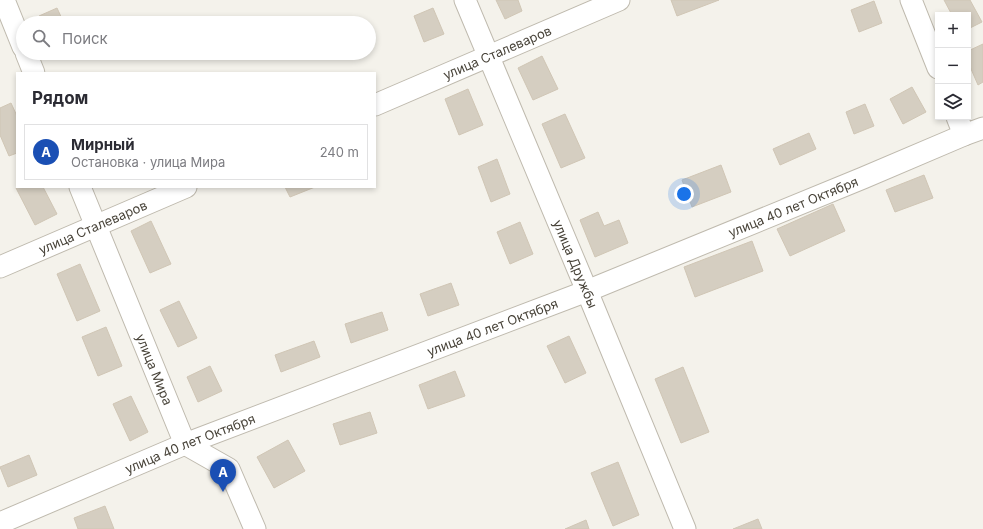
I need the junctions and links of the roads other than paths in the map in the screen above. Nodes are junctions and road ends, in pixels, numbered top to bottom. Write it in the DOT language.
graph roads {
  1 [pos="4,0"];
  2 [pos="465,0"];
  3 [pos="619,0"];
  4 [pos="911,0"];
  5 [pos="16,29"];
  6 [pos="489,56"];
  7 [pos="29,60"];
  8 [pos="935,60"];
  9 [pos="34,72"];
  10 [pos="376,105"];
  11 [pos="968,126"];
  12 [pos="80,188"];
  13 [pos="184,188"];
  14 [pos="96,226"];
  15 [pos="0,268"];
  16 [pos="587,291"];
  17 [pos="185,444"];
  18 [pos="0,523"];
  19 [pos="681,528"];
  20 [pos="255,529"];
  1 -- 5 [label="street"];
  2 -- 6 [label="street, улица Дружбы"];
  3 -- 6 [label="street, улица Сталеваров"];
  4 -- 8 [label="street"];
  6 -- 10 [label="street, улица Сталеваров"];
  6 -- 16 [label="street, улица Дружбы"];
  7 -- 9 [label="street"];
  11 -- 16 [label="street, улица 40 лет Октября"];
  12 -- 14 [label="street, улица Мира"];
  13 -- 14 [label="street, улица Сталеваров"];
  14 -- 15 [label="street, улица Сталеваров"];
  14 -- 17 [label="street, улица Мира"];
  16 -- 17 [label="street, улица 40 лет Октября"];
  16 -- 19 [label="street, улица Дружбы"];
  17 -- 18 [label="street, улица 40 лет Октября"];
  17 -- 20 [label="street"];
}
